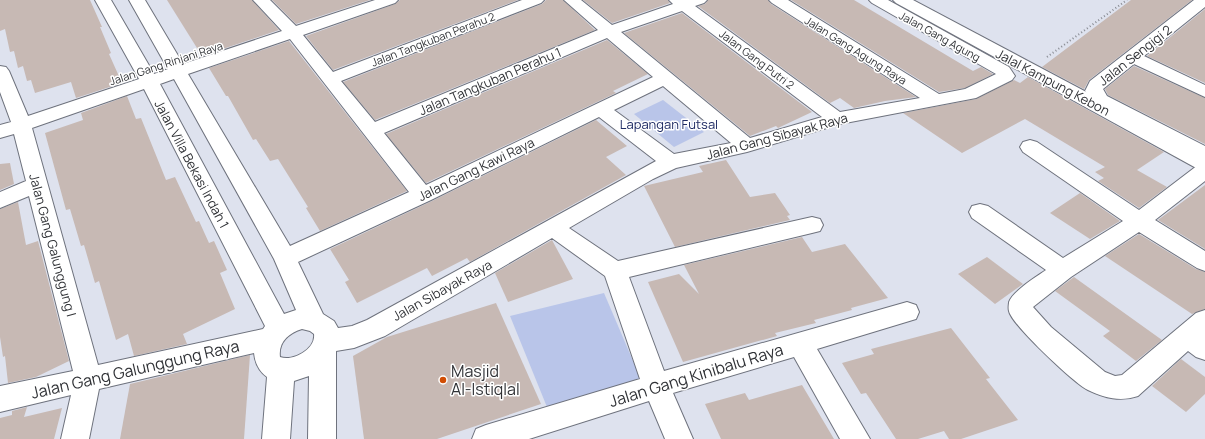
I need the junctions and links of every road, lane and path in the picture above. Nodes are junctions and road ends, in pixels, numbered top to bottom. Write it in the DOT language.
graph roads {
  1 [pos="103,0"];
  2 [pos="137,0"];
  3 [pos="261,0"];
  4 [pos="356,0"];
  5 [pos="390,0"];
  6 [pos="536,0"];
  7 [pos="572,0"];
  8 [pos="776,0"];
  9 [pos="877,0"];
  10 [pos="901,0"];
  11 [pos="1127,0"];
  12 [pos="1204,0"];
  13 [pos="687,2"];
  14 [pos="289,28"];
  15 [pos="610,31"];
  16 [pos="1047,57"];
  17 [pos="1133,57"];
  18 [pos="174,67"];
  19 [pos="0,71"];
  20 [pos="1003,71"];
  21 [pos="146,76"];
  22 [pos="665,78"];
  23 [pos="330,79"];
  24 [pos="1205,92"];
  25 [pos="936,100"];
  26 [pos="600,109"];
  27 [pos="13,117"];
  28 [pos="837,119"];
  29 [pos="372,131"];
  30 [pos="0,132"];
  31 [pos="746,146"];
  32 [pos="1030,147"];
  33 [pos="1205,154"];
  34 [pos="671,162"];
  35 [pos="1205,164"];
  36 [pos="1205,170"];
  37 [pos="37,185"];
  38 [pos="423,195"];
  39 [pos="0,200"];
  40 [pos="980,212"];
  41 [pos="1139,221"];
  42 [pos="812,225"];
  43 [pos="553,228"];
  44 [pos="285,258"];
  45 [pos="1205,262"];
  46 [pos="1063,270"];
  47 [pos="615,271"];
  48 [pos="907,312"];
  49 [pos="313,320"];
  50 [pos="274,334"];
  51 [pos="1199,335"];
  52 [pos="800,344"];
  53 [pos="325,348"];
  54 [pos="281,370"];
  55 [pos="88,379"];
  56 [pos="656,386"];
  57 [pos="0,399"];
  58 [pos="513,435"];
  59 [pos="75,439"];
  60 [pos="276,439"];
  61 [pos="322,439"];
  62 [pos="486,439"];
  63 [pos="679,439"];
  64 [pos="856,439"];
  1 -- 21 [label="street, Jalan Villa Bekasi Indah 1"];
  2 -- 18 [label="street"];
  3 -- 14 [label="street"];
  4 -- 14 [label="street, Jalan Gang Rinjani Raya"];
  5 -- 14 [label="street, Jalan Gang Rinjani Raya"];
  6 -- 23 [label="street, Jalan Tangkuban Perahu 2"];
  7 -- 15 [label="street"];
  8 -- 25 [label="street, Jalan Gang Agung Raya"];
  9 -- 20 [label="street, Jalan Gang Agung"];
  10 -- 35 [label="street, Jalal Kampung Kebon"];
  11 -- 16 [label="path"];
  12 -- 17 [label="street, Jalan Sengigi 2"];
  13 -- 15 [label="street, Jalan Tangkuban Perahu 1"];
  13 -- 28 [label="street, Jalan Gang Putri 2"];
  14 -- 18 [label="street, Jalan Gang Rinjani Raya"];
  14 -- 23 [label="street"];
  15 -- 22 [label="street"];
  15 -- 29 [label="street, Jalan Tangkuban Perahu 1"];
  17 -- 24 [label="street"];
  17 -- 33 [label="street, Jalan Sengigi 2"];
  18 -- 21 [label="street, Jalan Gang Rinjani Raya"];
  18 -- 44 [label="street"];
  19 -- 27 [label="street"];
  20 -- 25 [label="street, Jalan Gang Sibayak Raya"];
  21 -- 27 [label="street, Jalan Gang Rinjani Raya"];
  21 -- 50 [label="street, Jalan Villa Bekasi Indah 1"];
  22 -- 26 [label="street, Jalan Gang Kawi Raya"];
  22 -- 31 [label="street"];
  23 -- 29 [label="street"];
  25 -- 28 [label="street, Jalan Gang Sibayak Raya"];
  26 -- 34 [label="street"];
  26 -- 38 [label="street, Jalan Gang Kawi Raya"];
  27 -- 30 [label="street, Jalan Gang Rinjani Raya"];
  27 -- 37 [label="street, Jalan Gang Galunggung I"];
  28 -- 31 [label="street, Jalan Gang Sibayak Raya"];
  29 -- 38 [label="street"];
  31 -- 34 [label="street, Jalan Gang Sibayak Raya"];
  32 -- 41 [label="street"];
  34 -- 43 [label="street, Jalan Gang Sibayak Raya"];
  36 -- 41 [label="street"];
  37 -- 39 [label="street"];
  37 -- 55 [label="street, Jalan Gang Galunggung I"];
  38 -- 44 [label="street, Jalan Gang Kawi Raya"];
  40 -- 46 [label="street"];
  41 -- 45 [label="street"];
  41 -- 46 [label="street"];
  42 -- 47 [label="street"];
  43 -- 47 [label="street"];
  43 -- 53 [label="street, Jalan Sibayak Raya"];
  44 -- 49 [label="street"];
  46 -- 51 [label="street"];
  47 -- 56 [label="street"];
  48 -- 52 [label="street, Jalan Gang Kinibalu Raya"];
  49 -- 50 [label="street"];
  49 -- 53 [label="street"];
  50 -- 54 [label="street"];
  50 -- 55 [label="street, Jalan Gang Galunggung Raya"];
  52 -- 56 [label="street, Jalan Gang Kinibalu Raya"];
  52 -- 64 [label="street"];
  53 -- 54 [label="street"];
  53 -- 61 [label="street"];
  54 -- 60 [label="street"];
  55 -- 57 [label="street, Jalan Gang Galunggung Raya"];
  55 -- 59 [label="street"];
  56 -- 58 [label="street, Jalan Gang Kinibalu Raya"];
  56 -- 63 [label="street"];
  58 -- 62 [label="street, Jalan Gang Kinibalu Raya"];
}
